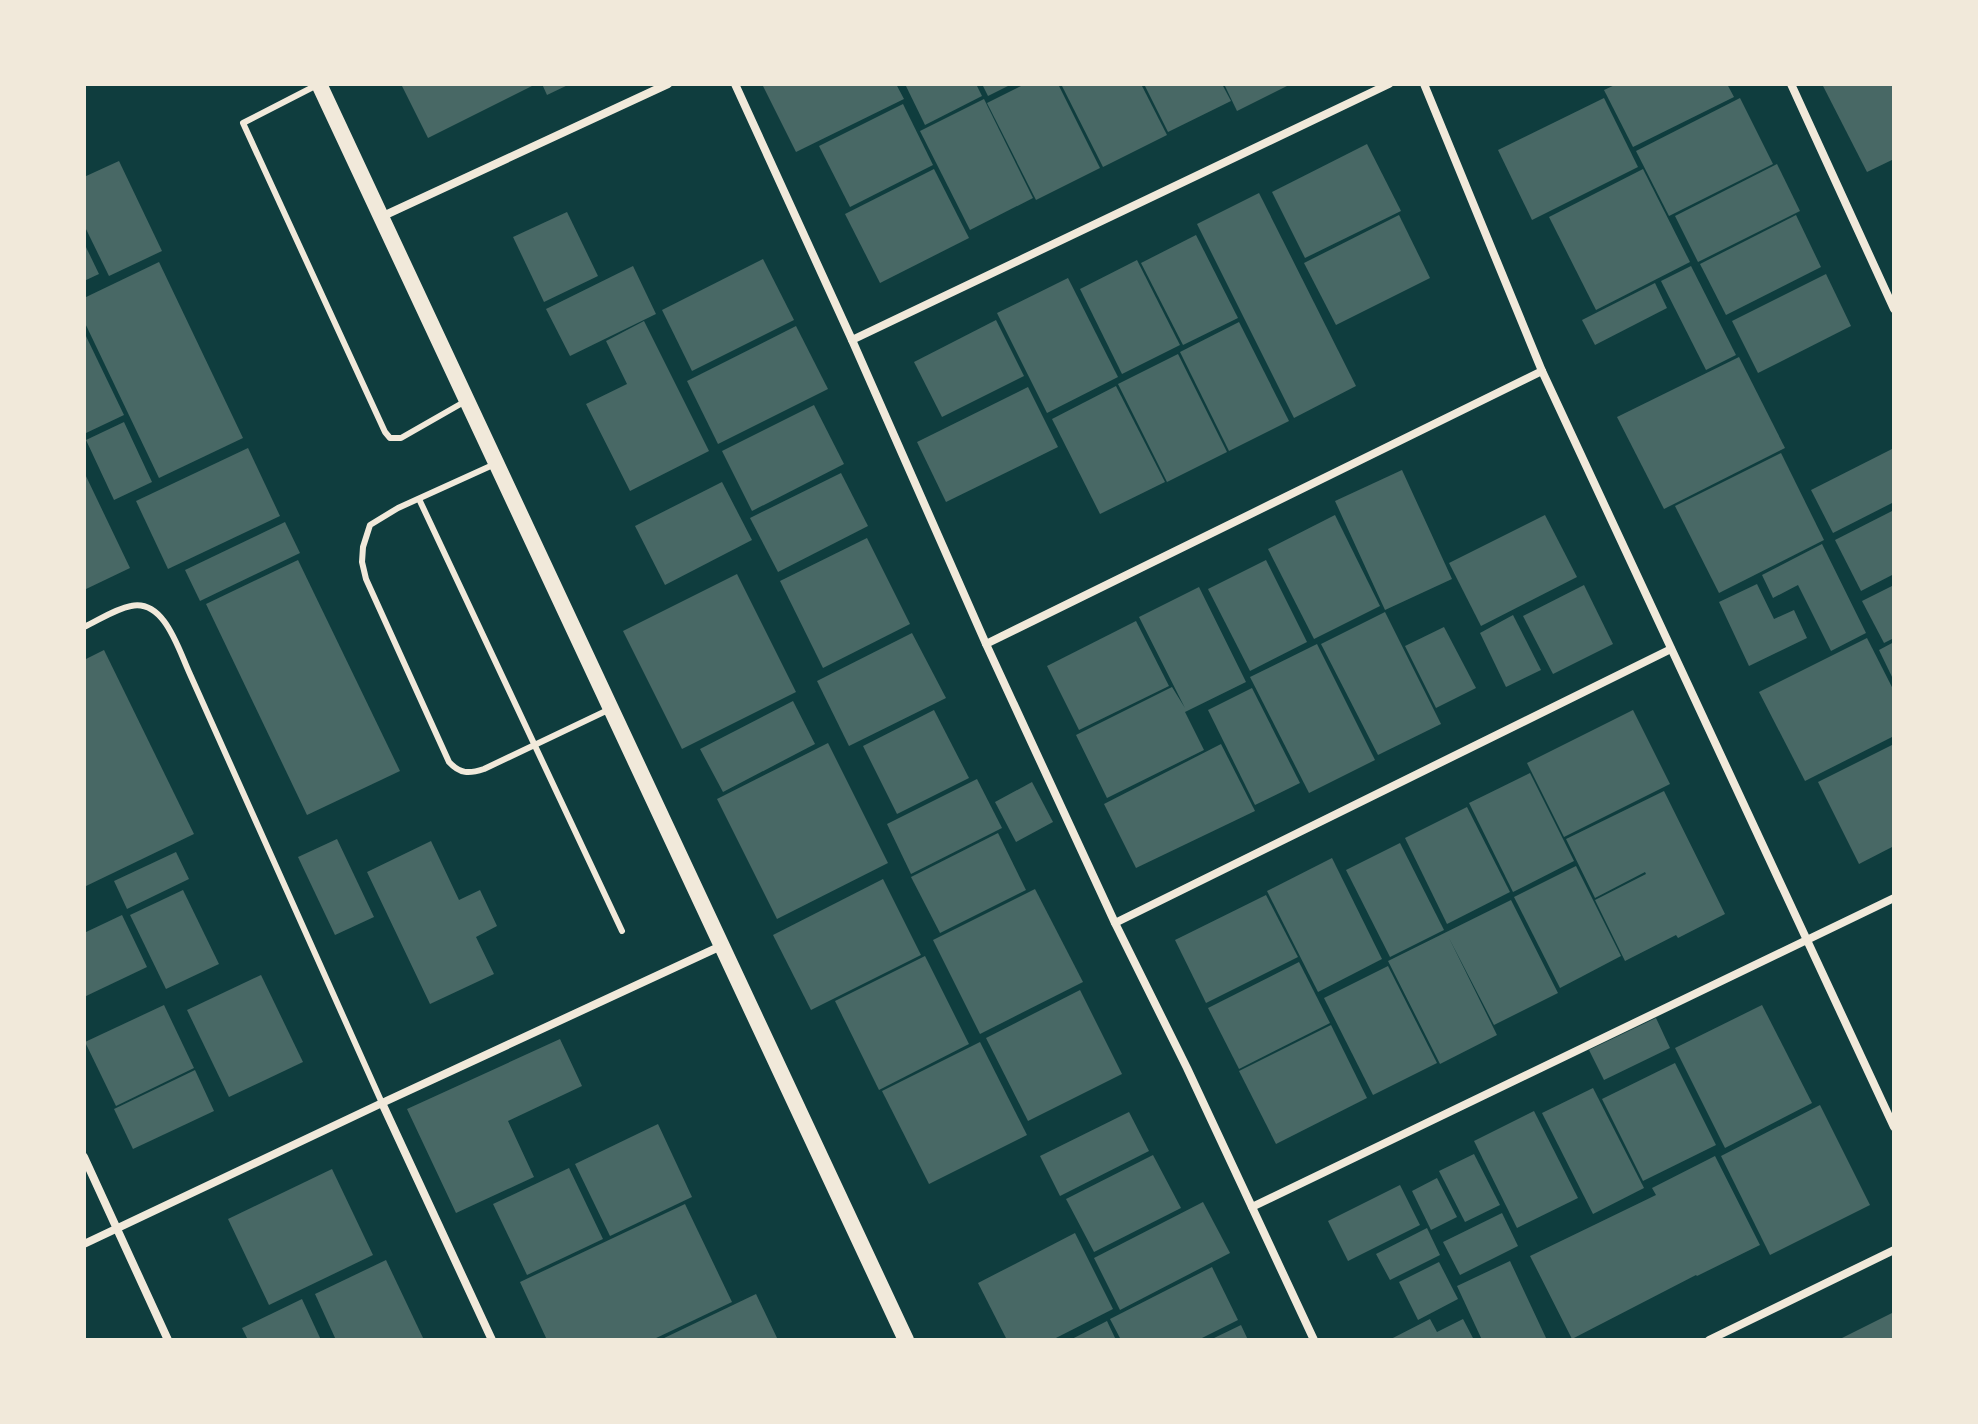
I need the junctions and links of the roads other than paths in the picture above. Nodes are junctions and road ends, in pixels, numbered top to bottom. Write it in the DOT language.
graph roads {
  1 [pos="320,84"];
  2 [pos="668,84"];
  3 [pos="735,84"];
  4 [pos="1389,84"];
  5 [pos="1424,84"];
  6 [pos="1791,84"];
  7 [pos="381,217"];
  8 [pos="1894,309"];
  9 [pos="852,340"];
  10 [pos="1542,371"];
  11 [pos="467,400"];
  12 [pos="497,463"];
  13 [pos="419,499"];
  14 [pos="84,627"];
  15 [pos="986,644"];
  16 [pos="1671,649"];
  17 [pos="612,709"];
  18 [pos="534,746"];
  19 [pos="1894,898"];
  20 [pos="1115,923"];
  21 [pos="622,931"];
  22 [pos="1807,940"];
  23 [pos="722,946"];
  24 [pos="382,1103"];
  25 [pos="1894,1127"];
  26 [pos="84,1157"];
  27 [pos="1252,1207"];
  28 [pos="117,1228"];
  29 [pos="84,1244"];
  30 [pos="1894,1250"];
  31 [pos="168,1340"];
  32 [pos="492,1340"];
  33 [pos="906,1340"];
  34 [pos="1314,1340"];
  35 [pos="1709,1340"];
  1 -- 7 [label="main road"];
  1 -- 11 [label="lane"];
  2 -- 7 [label="street"];
  3 -- 9 [label="street"];
  4 -- 9 [label="street"];
  5 -- 10 [label="street"];
  6 -- 8 [label="street"];
  7 -- 11 [label="main road"];
  9 -- 15 [label="street"];
  10 -- 15 [label="street"];
  10 -- 16 [label="street"];
  11 -- 12 [label="main road"];
  12 -- 13 [label="lane"];
  12 -- 17 [label="main road"];
  13 -- 18 [label="lane"];
  13 -- 18 [label="lane"];
  14 -- 24 [label="lane"];
  15 -- 20 [label="street"];
  16 -- 20 [label="street"];
  16 -- 22 [label="street"];
  17 -- 18 [label="lane"];
  17 -- 23 [label="main road"];
  18 -- 21 [label="lane"];
  19 -- 22 [label="street"];
  20 -- 27 [label="street"];
  22 -- 25 [label="street"];
  22 -- 27 [label="street"];
  23 -- 24 [label="street"];
  23 -- 33 [label="main road"];
  24 -- 28 [label="street"];
  24 -- 32 [label="street"];
  26 -- 28 [label="street"];
  27 -- 34 [label="street"];
  28 -- 29 [label="street"];
  28 -- 31 [label="street"];
  30 -- 35 [label="street"];
}
